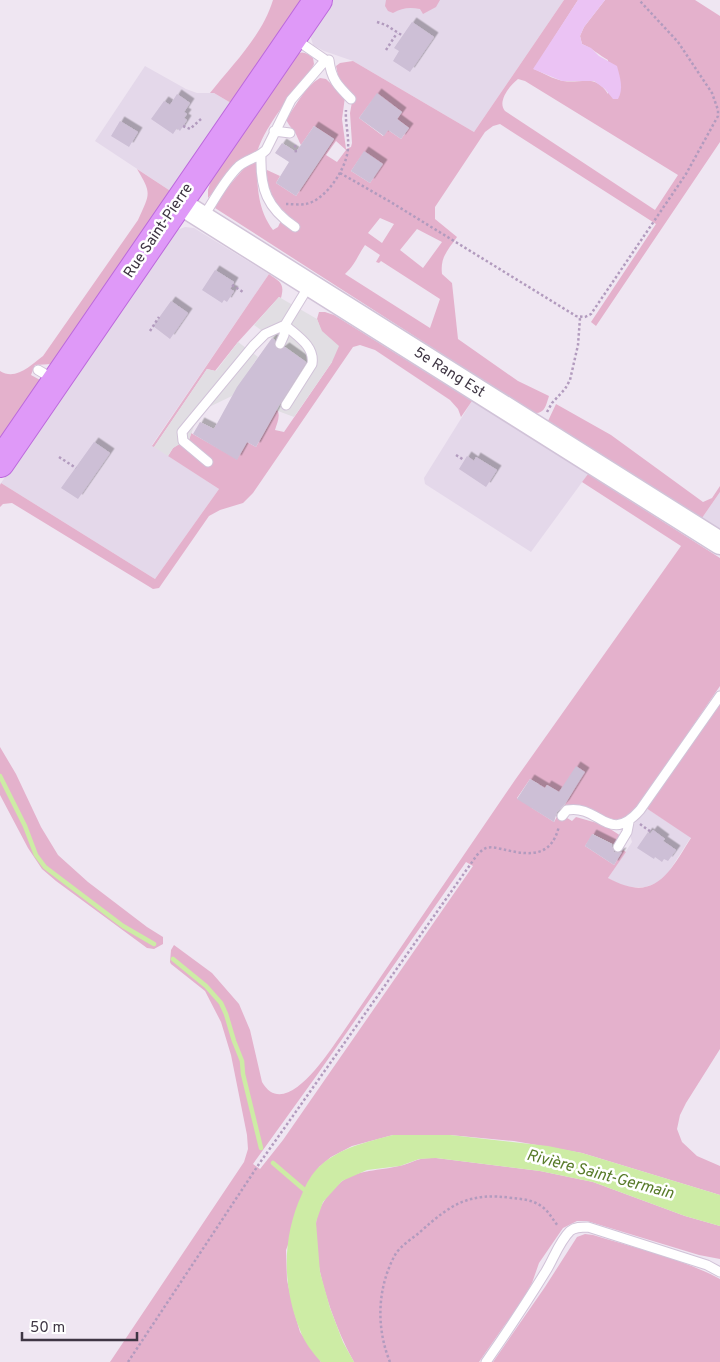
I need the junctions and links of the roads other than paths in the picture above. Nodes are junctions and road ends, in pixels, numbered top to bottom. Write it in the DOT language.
graph roads {
  1 [pos="318,0"];
  2 [pos="293,37"];
  3 [pos="329,60"];
  4 [pos="351,99"];
  5 [pos="274,131"];
  6 [pos="290,133"];
  7 [pos="261,155"];
  8 [pos="178,202"];
  9 [pos="203,217"];
  10 [pos="295,227"];
  11 [pos="310,284"];
  12 [pos="285,326"];
  13 [pos="280,344"];
  14 [pos="286,405"];
  15 [pos="208,462"];
  16 [pos="0,463"];
  17 [pos="720,544"];
  18 [pos="720,696"];
  19 [pos="562,816"];
  20 [pos="628,822"];
  21 [pos="618,848"];
  22 [pos="720,1272"];
  23 [pos="486,1362"];
  1 -- 2 [label="main road, Rue Saint-Pierre"];
  2 -- 5 [label="lane"];
  2 -- 8 [label="main road, Rue Saint-Pierre"];
  3 -- 4 [label="lane"];
  5 -- 6 [label="lane"];
  5 -- 7 [label="lane"];
  7 -- 9 [label="lane"];
  7 -- 10 [label="lane"];
  8 -- 9 [label="street, 5e Rang Est"];
  8 -- 16 [label="main road, Rue Saint-Pierre"];
  9 -- 11 [label="street, 5e Rang Est"];
  11 -- 12 [label="lane"];
  11 -- 17 [label="street, 5e Rang Est"];
  12 -- 13 [label="lane"];
  12 -- 14 [label="lane"];
  12 -- 15 [label="lane"];
  18 -- 20 [label="lane"];
  19 -- 20 [label="lane"];
  20 -- 21 [label="lane"];
  22 -- 23 [label="lane"];
}
